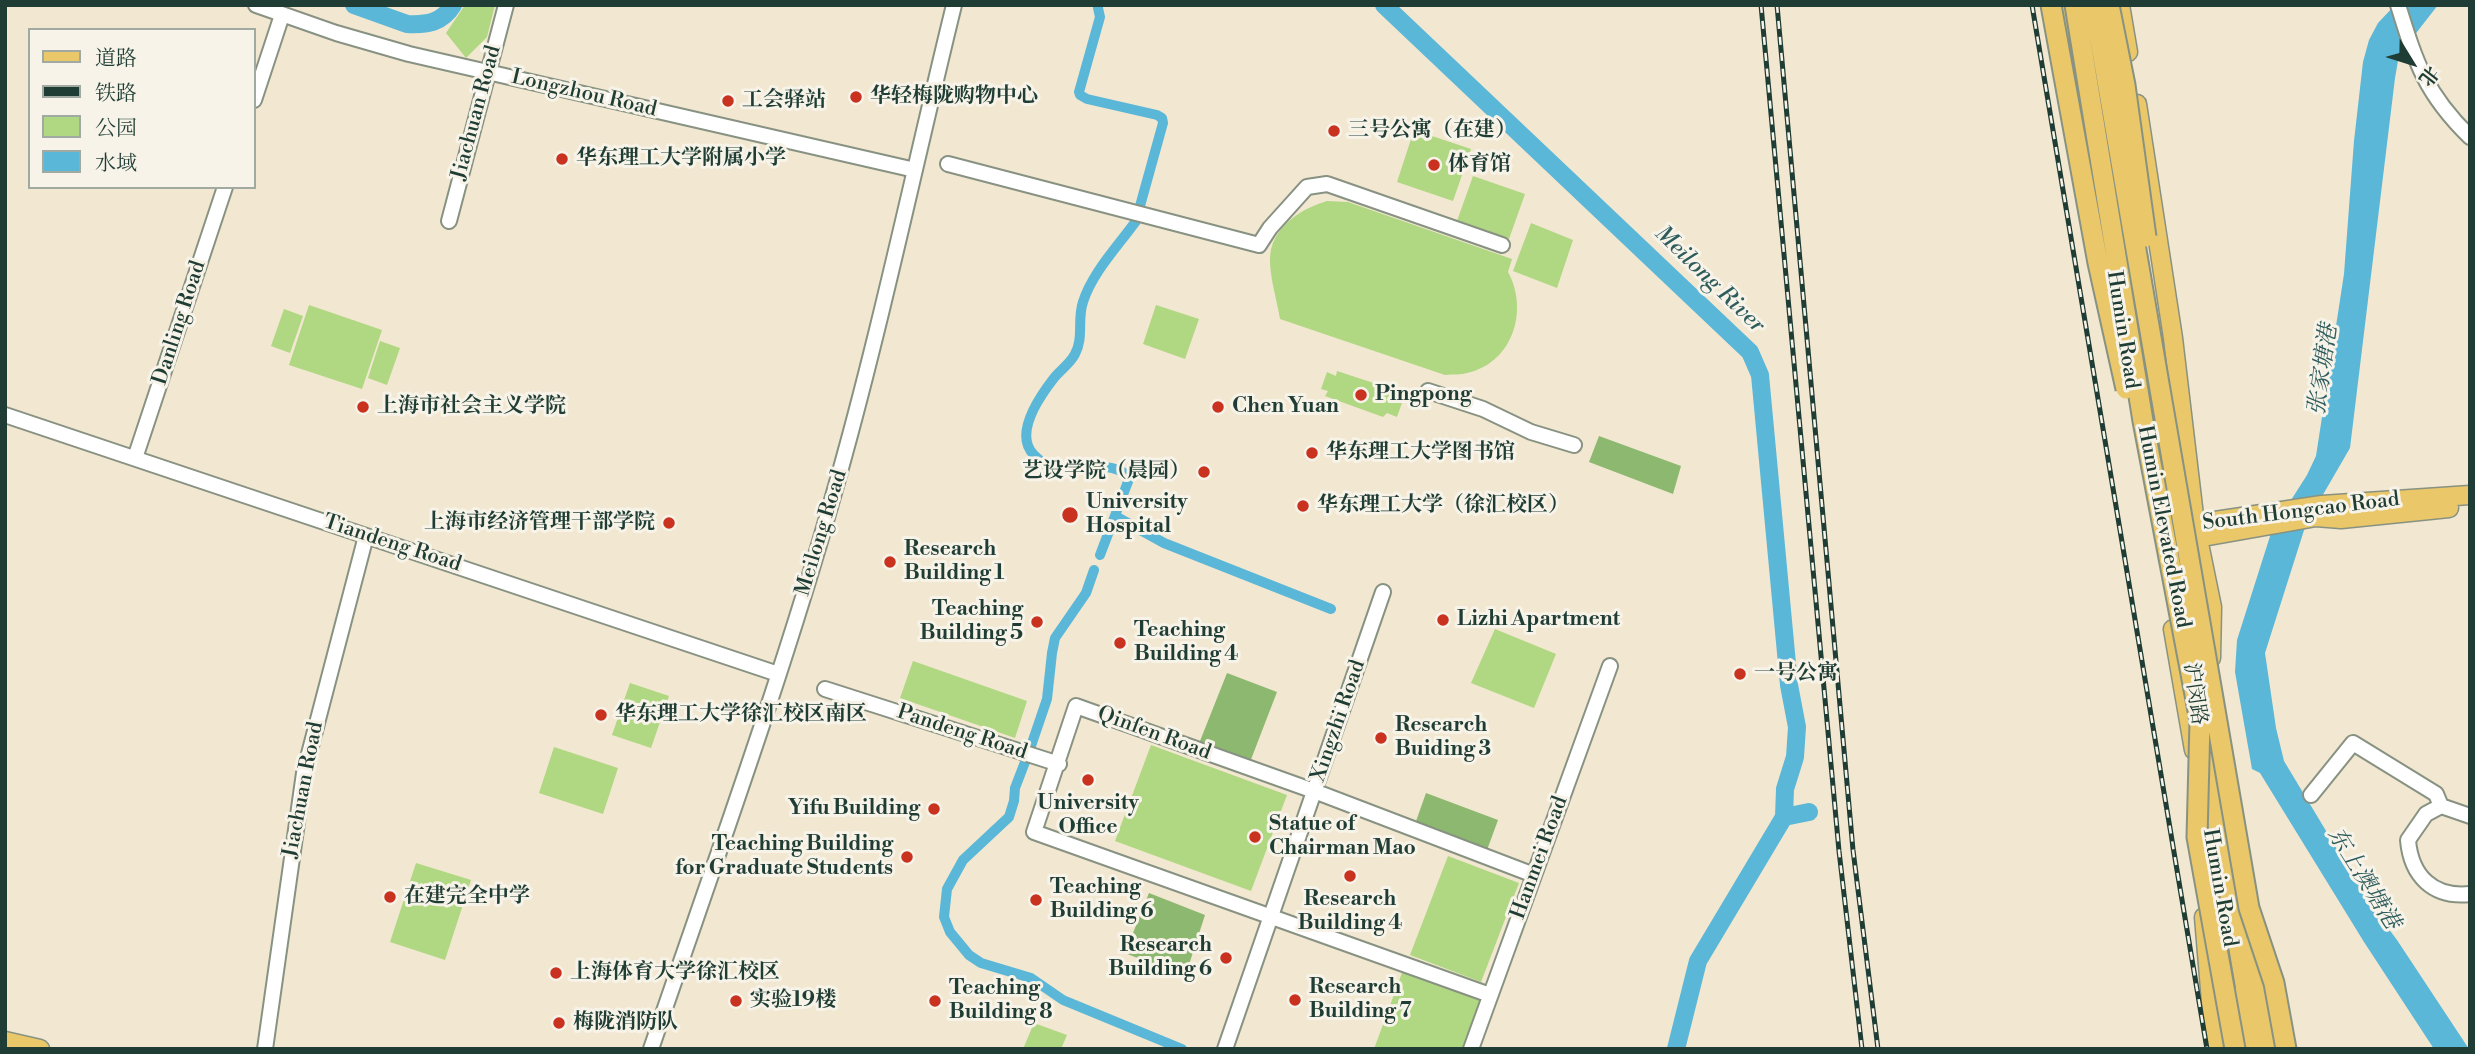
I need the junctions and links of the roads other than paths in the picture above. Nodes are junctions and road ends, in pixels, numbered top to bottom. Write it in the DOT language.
graph roads {
  1 [pos="256,5"];
  2 [pos="506,5"];
  3 [pos="954,5"];
  4 [pos="2051,5"];
  5 [pos="2065,5"];
  6 [pos="2075,5"];
  7 [pos="2095,5"];
  8 [pos="2109,5"];
  9 [pos="2120,5"];
  10 [pos="2398,5"];
  11 [pos="282,15"];
  12 [pos="488,72"];
  13 [pos="256,94"];
  14 [pos="2470,137"];
  15 [pos="948,164"];
  16 [pos="915,170"];
  17 [pos="224,189"];
  18 [pos="449,221"];
  19 [pos="1502,245"];
  20 [pos="2166,294"];
  21 [pos="2149,325"];
  22 [pos="2159,345"];
  23 [pos="2165,382"];
  24 [pos="2132,384"];
  25 [pos="1428,391"];
  26 [pos="5,415"];
  27 [pos="2143,421"];
  28 [pos="1574,445"];
  29 [pos="2184,447"];
  30 [pos="135,458"];
  31 [pos="2470,495"];
  32 [pos="2470,506"];
  33 [pos="2319,511"];
  34 [pos="2192,533"];
  35 [pos="366,536"];
  36 [pos="2166,538"];
  37 [pos="1383,592"];
  38 [pos="1610,666"];
  39 [pos="778,674"];
  40 [pos="825,689"];
  41 [pos="2200,721"];
  42 [pos="1059,764"];
  43 [pos="1314,791"];
  44 [pos="2311,795"];
  45 [pos="2441,806"];
  46 [pos="2470,816"];
  47 [pos="2205,840"];
  48 [pos="1534,875"];
  49 [pos="2470,894"];
  50 [pos="2249,908"];
  51 [pos="1271,916"];
  52 [pos="2236,985"];
  53 [pos="1490,995"];
  54 [pos="2275,1004"];
  55 [pos="5,1041"];
  56 [pos="40,1049"];
  57 [pos="265,1049"];
  58 [pos="651,1049"];
  59 [pos="1225,1049"];
  60 [pos="1471,1049"];
  61 [pos="2215,1049"];
  62 [pos="2226,1049"];
  63 [pos="2235,1049"];
  64 [pos="2246,1049"];
  65 [pos="2256,1049"];
  66 [pos="2273,1049"];
  67 [pos="2281,1049"];
  68 [pos="2286,1049"];
  69 [pos="2296,1049"];
  1 -- 11 [label="street, Longzhou Road"];
  2 -- 12 [label="street, Jiachuan Road"];
  3 -- 16 [label="street, Meilong Road"];
  4 -- 27 [label="highway, bridge"];
  5 -- 24 [label="main road, Humin Road"];
  6 -- 27 [label="highway, Humin Elevated Road, bridge"];
  7 -- 21 [label="highway, Humin Elevated Road, bridge"];
  7 -- 22 [label="main road, Humin Road"];
  8 -- 21 [label="highway, bridge"];
  9 -- 20 [label="main road, Humin Road"];
  10 -- 14 [label="street"];
  11 -- 12 [label="street, Longzhou Road"];
  11 -- 13 [label="street"];
  12 -- 16 [label="street, Longzhou Road"];
  12 -- 18 [label="street, Jiachuan Road"];
  15 -- 19 [label="street"];
  16 -- 39 [label="street, Meilong Road"];
  17 -- 30 [label="street, Danling Road"];
  20 -- 22 [label="main road"];
  20 -- 29 [label="main road, Humin Road"];
  21 -- 50 [label="highway, Humin Elevated Road, bridge"];
  22 -- 23 [label="main road, Humin Road"];
  23 -- 29 [label="main road, Humin Road"];
  23 -- 34 [label="main road, Humin Road"];
  24 -- 36 [label="main road, 沪闵路"];
  25 -- 28 [label="street"];
  26 -- 30 [label="street, Tiandeng Road"];
  27 -- 41 [label="highway, Humin Elevated Road, bridge"];
  29 -- 34 [label="main road, Humin Road"];
  30 -- 35 [label="street, Tiandeng Road"];
  31 -- 33 [label="main road, South Hongcao Road"];
  32 -- 33 [label="main road, South Hongcao Road"];
  33 -- 34 [label="main road, South Hongcao Road"];
  34 -- 36 [label="main road, South Hongcao Road"];
  34 -- 54 [label="main road, Humin Road"];
  35 -- 39 [label="street, Tiandeng Road"];
  35 -- 57 [label="street, Jiachuan Road"];
  36 -- 47 [label="main road, 沪闵路"];
  37 -- 43 [label="street, Xingzhi Road"];
  38 -- 48 [label="street, Hanmei Road"];
  39 -- 58 [label="street, Meilong Road"];
  40 -- 42 [label="street, Pandeng Road"];
  41 -- 47 [label="highway, bridge"];
  41 -- 65 [label="highway, Humin Elevated Road, bridge"];
  42 -- 43 [label="street, Qinfen Road"];
  42 -- 51 [label="street, Qinfen Road"];
  43 -- 48 [label="street, Qinfen Road"];
  43 -- 51 [label="street, Xingzhi Road"];
  44 -- 45 [label="street"];
  45 -- 46 [label="street"];
  45 -- 49 [label="street"];
  47 -- 52 [label="main road, Humin Road"];
  47 -- 61 [label="main road, bridge"];
  47 -- 63 [label="highway, bridge"];
  48 -- 53 [label="street, Hanmei Road"];
  50 -- 66 [label="highway, Humin Elevated Road, bridge"];
  50 -- 68 [label="highway, bridge"];
  51 -- 53 [label="street, Qinfen Road"];
  51 -- 59 [label="street, Xingzhi Road"];
  52 -- 62 [label="main road, Humin Road"];
  52 -- 64 [label="main road, Humin Road"];
  53 -- 60 [label="street, Hanmei Road"];
  54 -- 67 [label="main road, Humin Road"];
  54 -- 69 [label="main road, Humin Road"];
  55 -- 56 [label="main road"];
}
